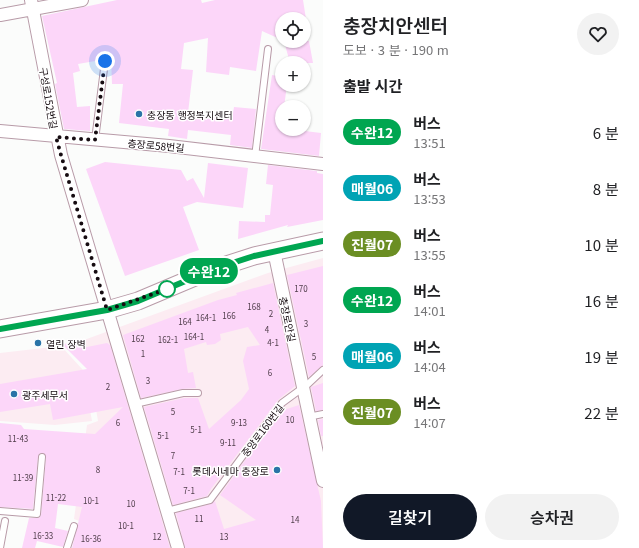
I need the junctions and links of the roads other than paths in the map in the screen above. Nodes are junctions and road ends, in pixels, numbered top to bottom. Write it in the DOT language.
graph roads {
  1 [pos="82,0"];
  2 [pos="32,5"];
  3 [pos="0,15"];
  4 [pos="268,49"];
  5 [pos="105,61"];
  6 [pos="0,131"];
  7 [pos="56,137"];
  8 [pos="95,140"];
  9 [pos="255,157"];
  10 [pos="323,164"];
  11 [pos="323,241"];
  12 [pos="274,251"];
  13 [pos="107,310"];
  14 [pos="0,329"];
  15 [pos="323,370"];
  16 [pos="303,387"];
  17 [pos="198,393"];
  18 [pos="135,404"];
  19 [pos="323,414"];
  20 [pos="308,417"];
  21 [pos="42,457"];
  22 [pos="323,481"];
  23 [pos="0,511"];
  24 [pos="167,511"];
  25 [pos="5,521"];
  26 [pos="74,526"];
  27 [pos="0,548"];
  28 [pos="67,548"];
  29 [pos="178,548"];
  1 -- 2 [label="street"];
  2 -- 3 [label="street"];
  2 -- 7 [label="street, 구성로152번길"];
  4 -- 9 [label="lane"];
  5 -- 8 [label="lane"];
  6 -- 7 [label="street, 충장로58번길"];
  7 -- 8 [label="street, 충장로58번길"];
  7 -- 13 [label="street, 구성로152번길"];
  8 -- 9 [label="street, 충장로58번길"];
  9 -- 10 [label="street, 충장로58번길"];
  11 -- 12 [label="main road"];
  12 -- 13 [label="main road"];
  12 -- 16 [label="street, 충장로안길"];
  13 -- 14 [label="main road"];
  13 -- 18 [label="street"];
  15 -- 16 [label="lane"];
  16 -- 20 [label="street, 충장로안길"];
  16 -- 24 [label="lane, 중앙로160번길"];
  17 -- 18 [label="lane"];
  18 -- 24 [label="street"];
  19 -- 20 [label="lane"];
  20 -- 22 [label="street, 충장로안길"];
  21 -- 23 [label="lane"];
  24 -- 29 [label="street"];
  25 -- 27 [label="lane"];
  26 -- 28 [label="lane"];
}
